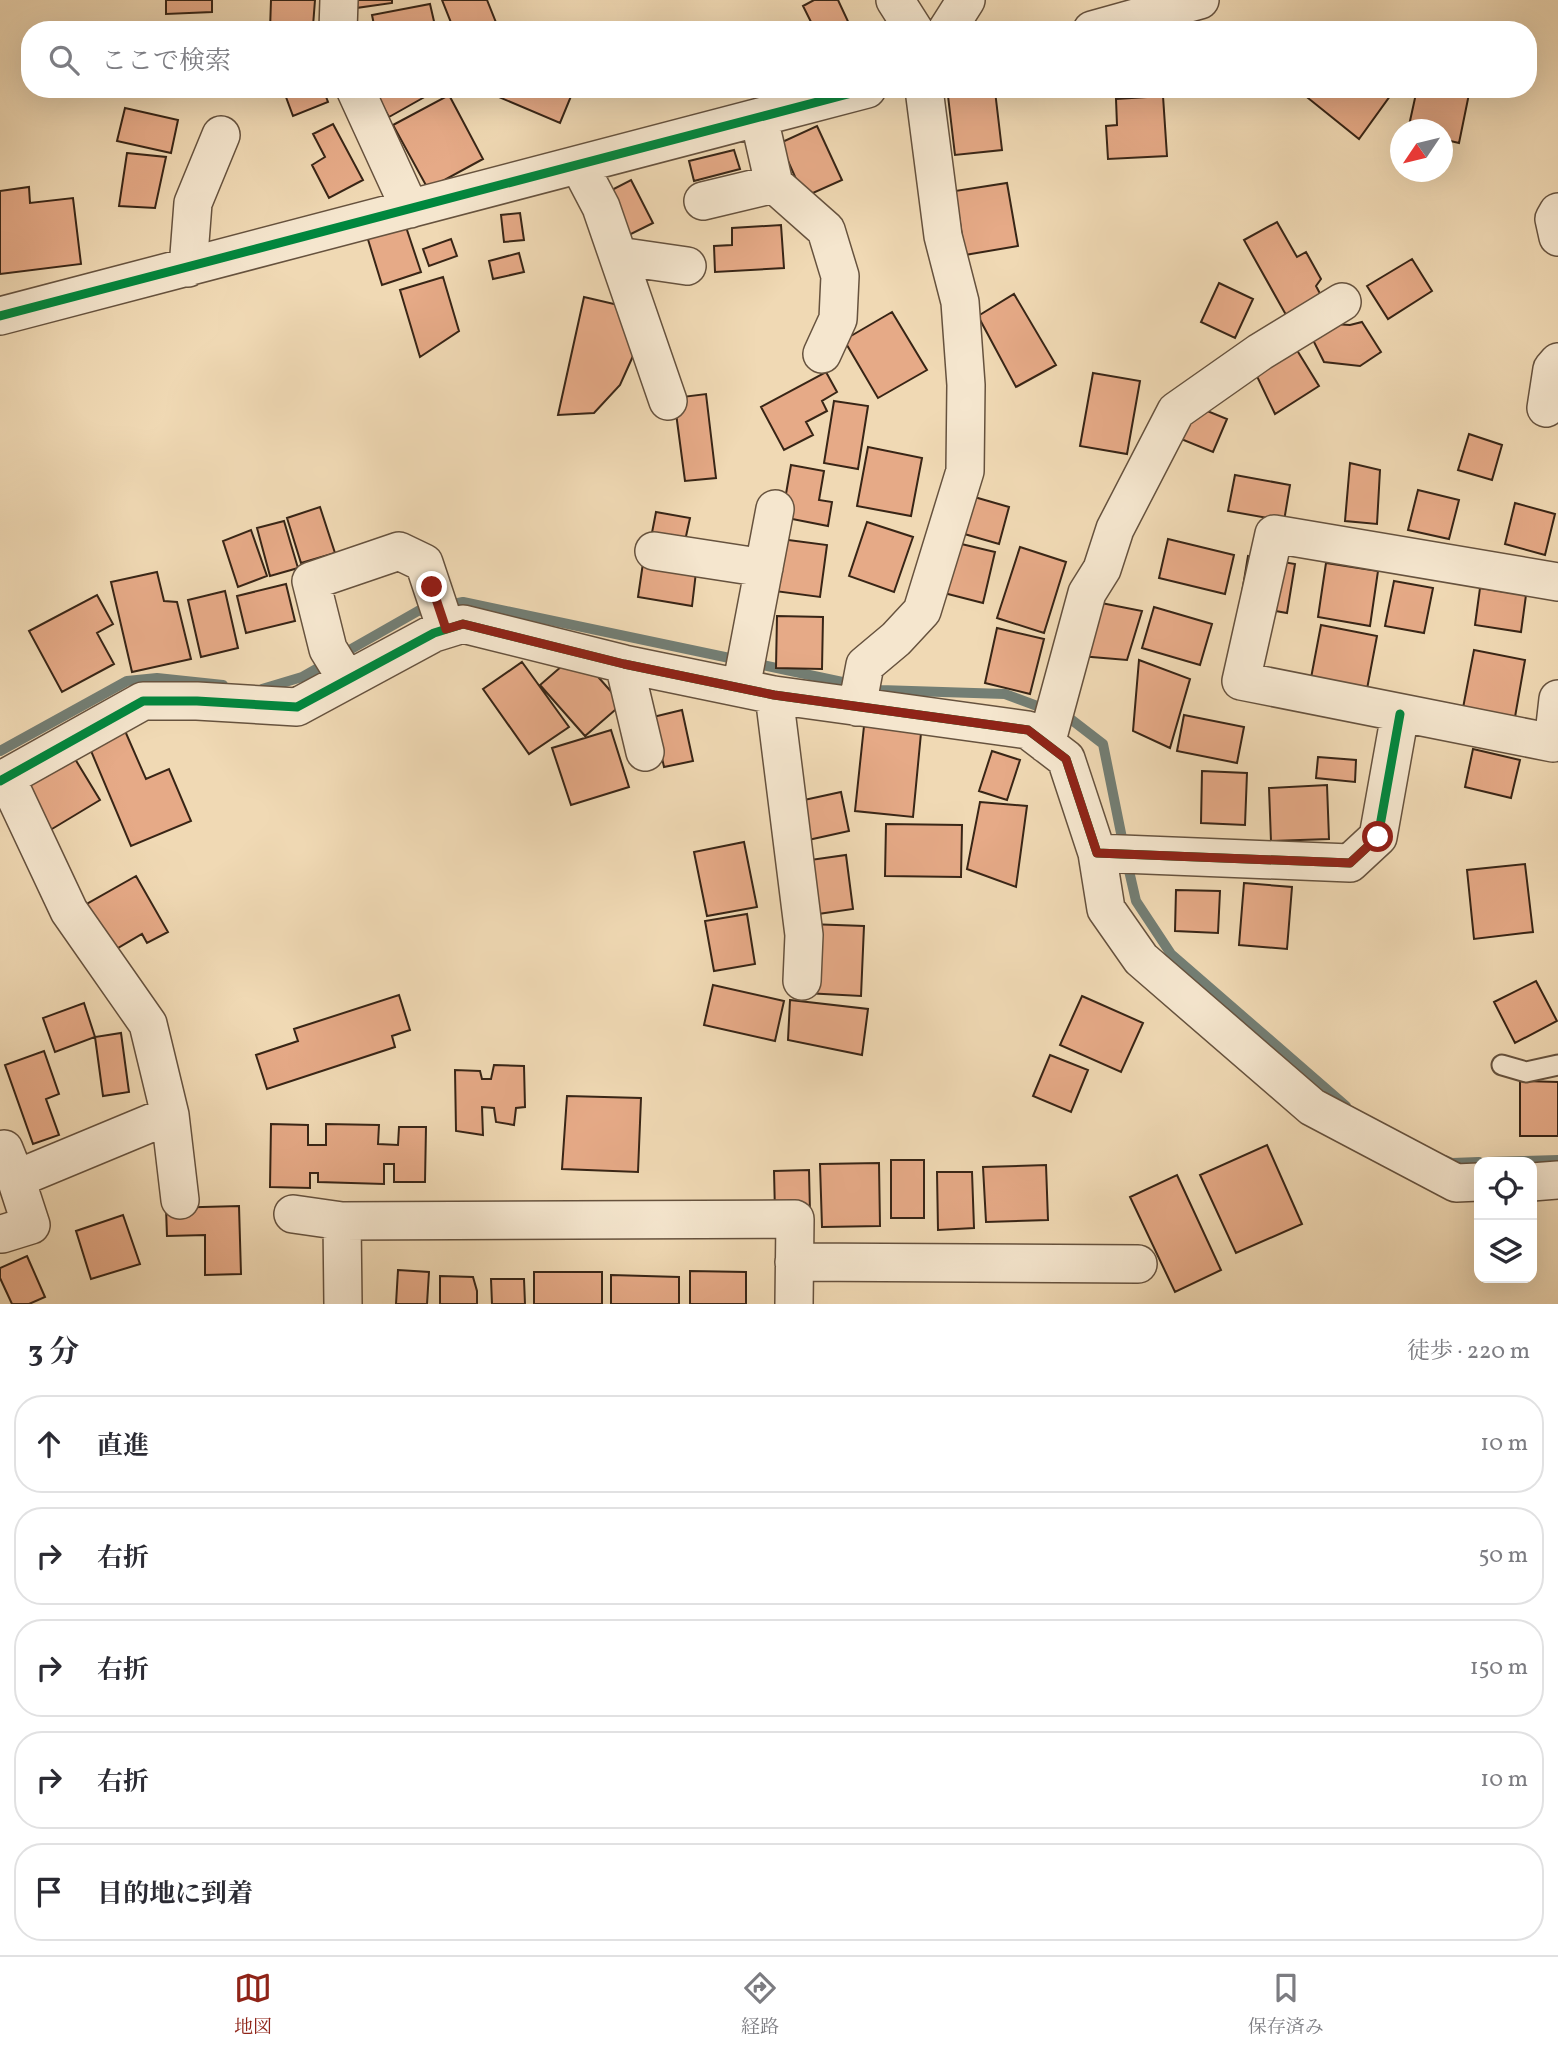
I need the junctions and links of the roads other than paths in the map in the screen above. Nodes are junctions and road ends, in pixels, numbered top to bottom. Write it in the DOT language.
graph roads {
  1 [pos="339,0"];
  2 [pos="895,0"];
  3 [pos="966,0"];
  4 [pos="1200,0"];
  5 [pos="338,21"];
  6 [pos="908,21"];
  7 [pos="953,21"];
  8 [pos="1124,21"];
  9 [pos="359,98"];
  10 [pos="833,98"];
  11 [pos="925,98"];
  12 [pos="759,118"];
  13 [pos="221,135"];
  14 [pos="579,165"];
  15 [pos="774,184"];
  16 [pos="702,201"];
  17 [pos="410,209"];
  18 [pos="1558,212"];
  19 [pos="1558,237"];
  20 [pos="618,256"];
  21 [pos="687,267"];
  22 [pos="188,268"];
  23 [pos="1342,302"];
  24 [pos="0,316"];
  25 [pos="822,354"];
  26 [pos="1558,362"];
  27 [pos="668,401"];
  28 [pos="1546,408"];
  29 [pos="775,509"];
  30 [pos="654,551"];
  31 [pos="764,568"];
  32 [pos="1558,582"];
  33 [pos="446,628"];
  34 [pos="624,664"];
  35 [pos="340,668"];
  36 [pos="752,689"];
  37 [pos="1558,699"];
  38 [pos="857,706"];
  39 [pos="1558,706"];
  40 [pos="1399,714"];
  41 [pos="1048,738"];
  42 [pos="645,752"];
  43 [pos="3,779"];
  44 [pos="1117,853"];
  45 [pos="802,981"];
  46 [pos="1502,1065"];
  47 [pos="1558,1065"];
  48 [pos="170,1115"];
  49 [pos="1558,1181"];
  50 [pos="1474,1182"];
  51 [pos="1537,1182"];
  52 [pos="180,1200"];
  53 [pos="292,1214"];
  54 [pos="342,1221"];
  55 [pos="2,1234"];
  56 [pos="794,1262"];
  57 [pos="1138,1264"];
  58 [pos="343,1304"];
  59 [pos="794,1304"];
  1 -- 5 [label="street"];
  2 -- 6 [label="street"];
  3 -- 7 [label="street"];
  4 -- 8 [label="street"];
  9 -- 17 [label="street"];
  10 -- 12 [label="street"];
  11 -- 38 [label="street"];
  12 -- 14 [label="street"];
  12 -- 15 [label="street"];
  13 -- 22 [label="street"];
  14 -- 17 [label="street"];
  14 -- 20 [label="street"];
  15 -- 16 [label="street"];
  15 -- 25 [label="street"];
  17 -- 22 [label="street"];
  18 -- 19 [label="street"];
  20 -- 21 [label="street"];
  20 -- 27 [label="street"];
  22 -- 24 [label="street"];
  23 -- 41 [label="street"];
  26 -- 28 [label="street"];
  29 -- 31 [label="street"];
  30 -- 31 [label="street"];
  31 -- 36 [label="street"];
  32 -- 40 [label="street"];
  33 -- 34 [label="street"];
  33 -- 35 [label="street"];
  33 -- 35 [label="street"];
  34 -- 36 [label="street"];
  34 -- 42 [label="street"];
  35 -- 43 [label="street"];
  36 -- 38 [label="street"];
  36 -- 45 [label="street"];
  37 -- 39 [label="street"];
  38 -- 41 [label="street"];
  39 -- 40 [label="street"];
  40 -- 44 [label="street"];
  41 -- 44 [label="street"];
  43 -- 48 [label="street"];
  44 -- 50 [label="street"];
  46 -- 47 [label="lane"];
  48 -- 52 [label="street"];
  48 -- 55 [label="street"];
  49 -- 51 [label="street"];
  53 -- 54 [label="street"];
  54 -- 56 [label="street"];
  54 -- 58 [label="street"];
  56 -- 57 [label="street"];
  56 -- 59 [label="street"];
}
